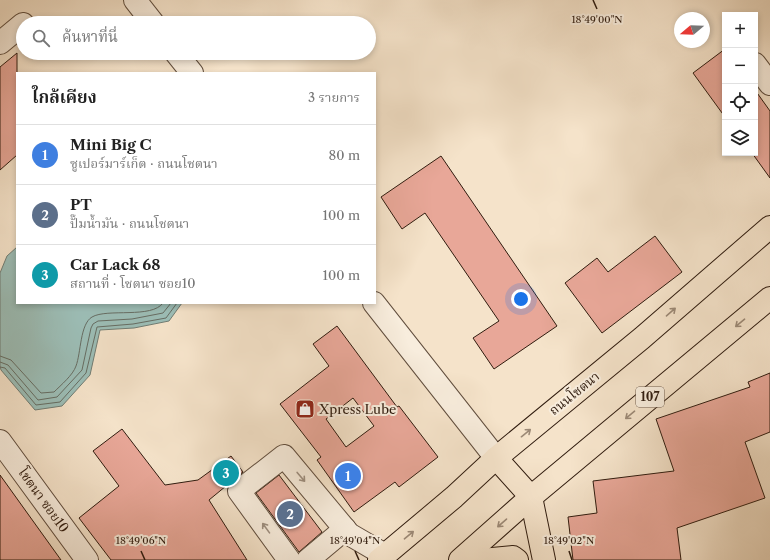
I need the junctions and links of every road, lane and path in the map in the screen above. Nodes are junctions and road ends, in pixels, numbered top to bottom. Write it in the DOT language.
graph roads {
  1 [pos="134,0"];
  2 [pos="147,16"];
  3 [pos="16,30"];
  4 [pos="0,43"];
  5 [pos="182,60"];
  6 [pos="758,68"];
  7 [pos="191,72"];
  8 [pos="770,84"];
  9 [pos="770,227"];
  10 [pos="770,298"];
  11 [pos="375,304"];
  12 [pos="0,441"];
  13 [pos="496,458"];
  14 [pos="531,497"];
  15 [pos="345,529"];
  16 [pos="382,557"];
  17 [pos="87,560"];
  18 [pos="289,560"];
  19 [pos="308,560"];
  20 [pos="460,560"];
  21 [pos="482,560"];
  22 [pos="517,560"];
  23 [pos="544,560"];
  1 -- 2 [label="street"];
  3 -- 4 [label="street"];
  5 -- 7 [label="street"];
  6 -- 8 [label="street"];
  13 -- 9 [label="main road, ถนนโชตนา, one-way"];
  10 -- 14 [label="main road, 107, one-way"];
  11 -- 13 [label="street"];
  12 -- 17 [label="street, โชตนา ซอย10"];
  13 -- 14 [label="main road"];
  16 -- 13 [label="main road, ถนนโชตนา, one-way"];
  14 -- 20 [label="main road, 107, one-way"];
  14 -- 23 [label="main road"];
  15 -- 16 [label="street"];
  18 -- 15 [label="street, one-way"];
  15 -- 19 [label="street"];
  21 -- 22 [label="main road"];
}
